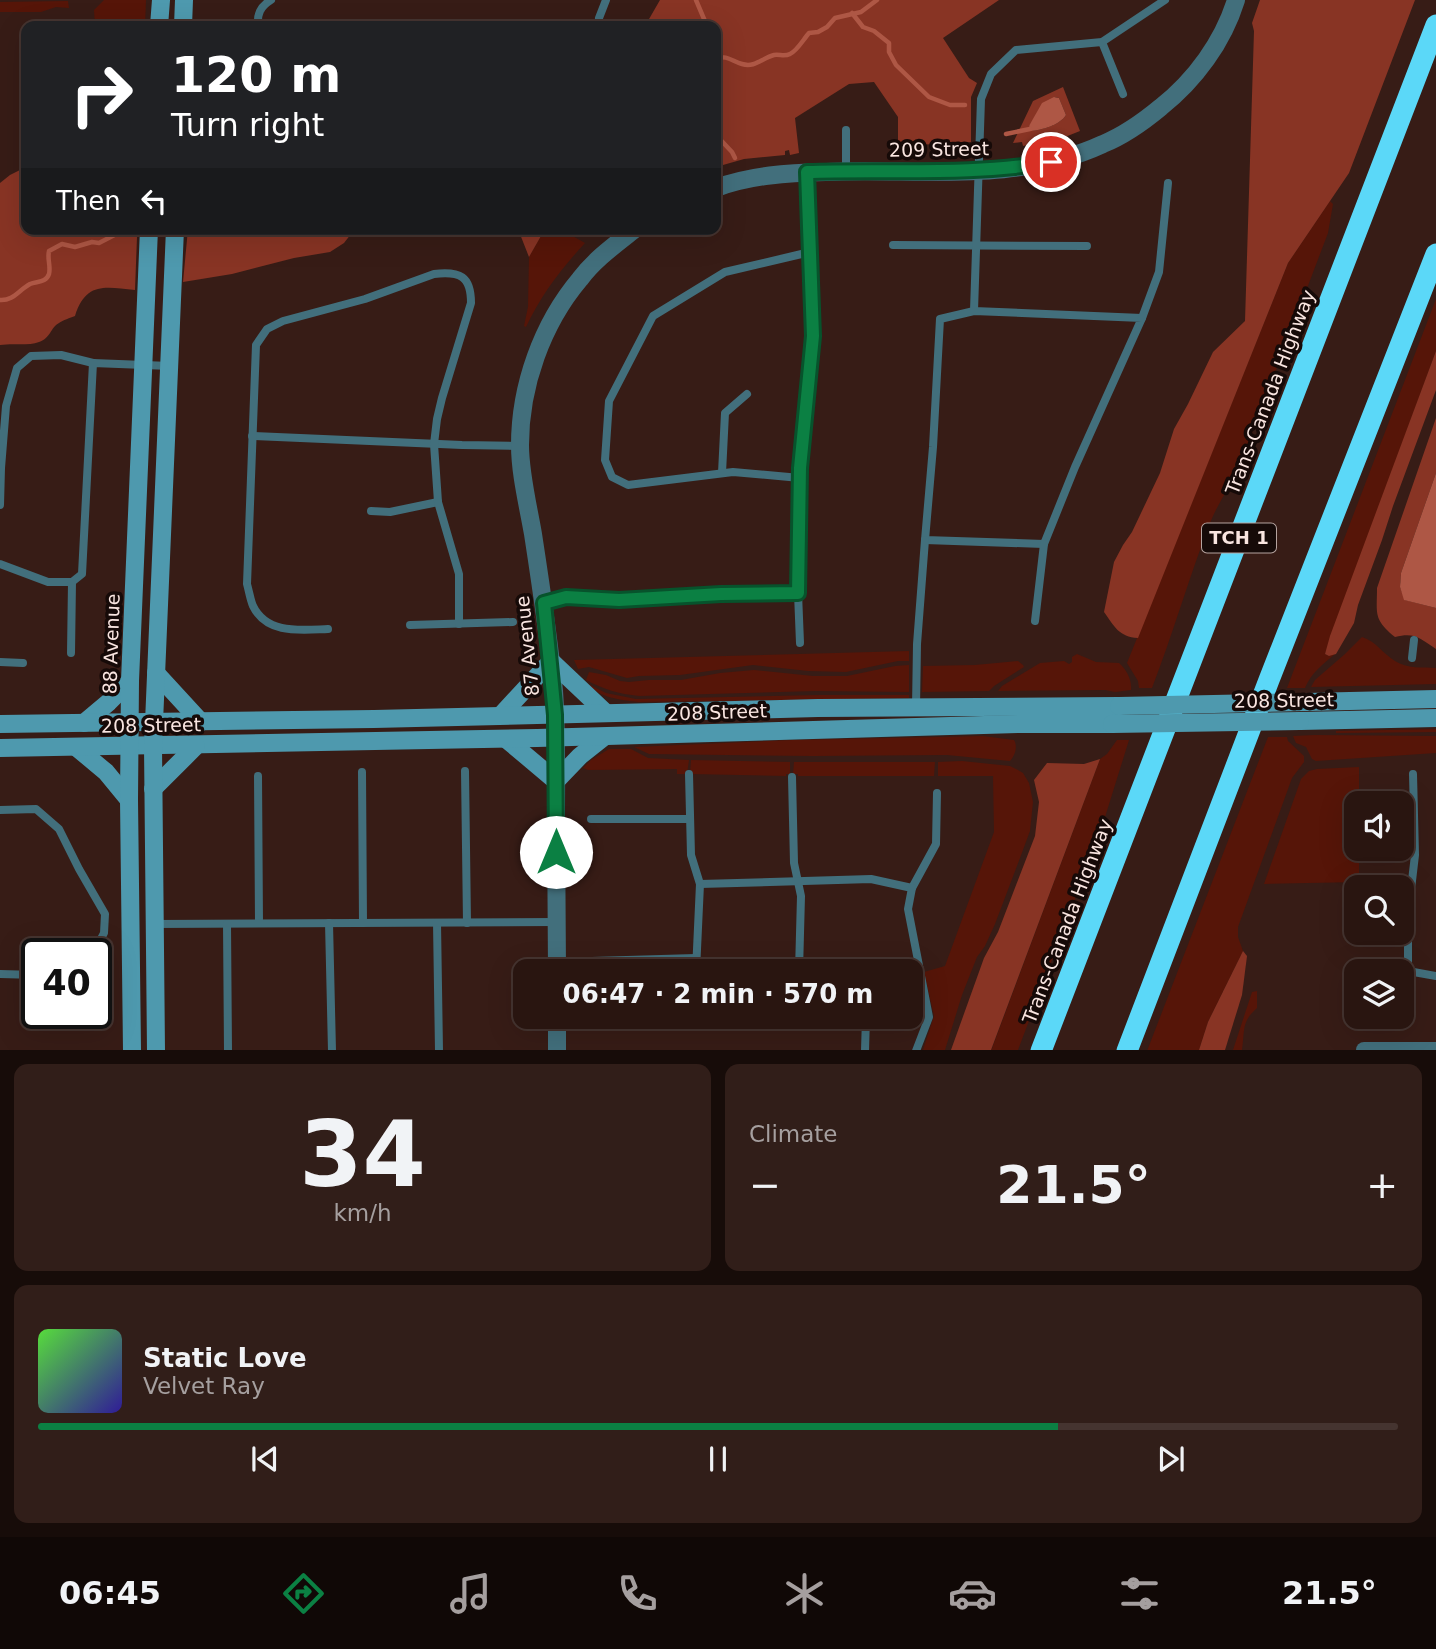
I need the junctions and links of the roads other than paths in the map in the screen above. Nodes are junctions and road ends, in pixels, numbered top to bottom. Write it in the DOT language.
graph roads {
  1 [pos="161,0"];
  2 [pos="184,0"];
  3 [pos="271,0"];
  4 [pos="606,0"];
  5 [pos="1165,0"];
  6 [pos="1234,8"];
  7 [pos="599,18"];
  8 [pos="159,21"];
  9 [pos="183,21"];
  10 [pos="258,21"];
  11 [pos="1436,25"];
  12 [pos="1102,42"];
  13 [pos="1123,93"];
  14 [pos="846,130"];
  15 [pos="846,171"];
  16 [pos="978,171"];
  17 [pos="807,172"];
  18 [pos="1168,183"];
  19 [pos="721,187"];
  20 [pos="149,235"];
  21 [pos="175,235"];
  22 [pos="628,235"];
  23 [pos="893,245"];
  24 [pos="976,245"];
  25 [pos="1087,246"];
  26 [pos="810,252"];
  27 [pos="1436,254"];
  28 [pos="974,311"];
  29 [pos="1142,318"];
  30 [pos="93,363"];
  31 [pos="144,365"];
  32 [pos="170,366"];
  33 [pos="747,394"];
  34 [pos="252,436"];
  35 [pos="434,444"];
  36 [pos="520,446"];
  37 [pos="0,468"];
  38 [pos="722,473"];
  39 [pos="800,478"];
  40 [pos="439,502"];
  41 [pos="0,505"];
  42 [pos="371,511"];
  43 [pos="925,540"];
  44 [pos="1044,544"];
  45 [pos="0,564"];
  46 [pos="72,582"];
  47 [pos="798,593"];
  48 [pos="544,603"];
  49 [pos="1035,621"];
  50 [pos="513,622"];
  51 [pos="458,624"];
  52 [pos="410,625"];
  53 [pos="328,629"];
  54 [pos="1413,640"];
  55 [pos="800,643"];
  56 [pos="71,653"];
  57 [pos="1412,657"];
  58 [pos="551,661"];
  59 [pos="0,662"];
  60 [pos="23,663"];
  61 [pos="156,673"];
  62 [pos="130,681"];
  63 [pos="1436,699"];
  64 [pos="916,707"];
  65 [pos="606,713"];
  66 [pos="501,715"];
  67 [pos="555,715"];
  68 [pos="1436,718"];
  69 [pos="129,722"];
  70 [pos="153,722"];
  71 [pos="201,722"];
  72 [pos="84,723"];
  73 [pos="0,724"];
  74 [pos="604,737"];
  75 [pos="556,738"];
  76 [pos="506,739"];
  77 [pos="129,746"];
  78 [pos="153,746"];
  79 [pos="196,746"];
  80 [pos="76,747"];
  81 [pos="0,748"];
  82 [pos="466,771"];
  83 [pos="362,772"];
  84 [pos="689,774"];
  85 [pos="1413,774"];
  86 [pos="258,776"];
  87 [pos="792,777"];
  88 [pos="556,781"];
  89 [pos="153,789"];
  90 [pos="937,793"];
  91 [pos="129,800"];
  92 [pos="0,810"];
  93 [pos="591,819"];
  94 [pos="689,819"];
  95 [pos="797,881"];
  96 [pos="700,884"];
  97 [pos="912,888"];
  98 [pos="556,922"];
  99 [pos="259,923"];
  100 [pos="329,923"];
  101 [pos="363,923"];
  102 [pos="436,923"];
  103 [pos="467,923"];
  104 [pos="154,924"];
  105 [pos="227,924"];
  106 [pos="101,938"];
  107 [pos="696,958"];
  108 [pos="557,959"];
  109 [pos="681,959"];
  110 [pos="799,959"];
  111 [pos="1406,959"];
  112 [pos="0,974"];
  113 [pos="1414,974"];
  114 [pos="21,975"];
  115 [pos="1436,976"];
  116 [pos="557,1029"];
  117 [pos="866,1029"];
  118 [pos="132,1050"];
  119 [pos="156,1050"];
  120 [pos="228,1050"];
  121 [pos="332,1050"];
  122 [pos="439,1050"];
  123 [pos="557,1050"];
  124 [pos="865,1050"];
  125 [pos="916,1050"];
  126 [pos="1041,1050"];
  127 [pos="1127,1050"];
  1 -- 8 [label="main road"];
  2 -- 9 [label="main road"];
  3 -- 10 [label="lane"];
  4 -- 7 [label="lane"];
  5 -- 12 [label="lane"];
  6 -- 16 [label="street, 209 Street"];
  11 -- 126 [label="highway, Trans-Canada Highway / TCH 1"];
  12 -- 13 [label="lane"];
  12 -- 16 [label="lane"];
  14 -- 15 [label="lane"];
  15 -- 16 [label="street, 209 Street"];
  15 -- 17 [label="street, 209 Street"];
  16 -- 24 [label="lane"];
  17 -- 19 [label="street, 209 Street"];
  17 -- 26 [label="lane"];
  18 -- 29 [label="lane"];
  20 -- 31 [label="main road, 88 Avenue"];
  21 -- 32 [label="main road"];
  22 -- 36 [label="street, 87 Avenue"];
  23 -- 24 [label="lane"];
  24 -- 25 [label="lane"];
  24 -- 28 [label="lane"];
  26 -- 38 [label="lane"];
  26 -- 39 [label="lane"];
  27 -- 127 [label="highway"];
  28 -- 29 [label="lane"];
  28 -- 43 [label="lane"];
  29 -- 44 [label="lane"];
  30 -- 31 [label="lane"];
  30 -- 37 [label="lane"];
  30 -- 46 [label="lane"];
  31 -- 32 [label="lane"];
  31 -- 62 [label="main road, 88 Avenue"];
  32 -- 61 [label="main road"];
  33 -- 38 [label="lane"];
  34 -- 35 [label="lane"];
  34 -- 35 [label="lane"];
  34 -- 53 [label="lane"];
  35 -- 36 [label="lane"];
  35 -- 40 [label="lane"];
  36 -- 48 [label="street, 87 Avenue"];
  37 -- 41 [label="lane"];
  38 -- 39 [label="lane"];
  39 -- 47 [label="lane"];
  40 -- 42 [label="lane"];
  40 -- 51 [label="lane"];
  43 -- 44 [label="lane"];
  43 -- 64 [label="lane"];
  44 -- 49 [label="lane"];
  45 -- 46 [label="lane"];
  46 -- 56 [label="lane"];
  47 -- 48 [label="lane"];
  47 -- 55 [label="lane"];
  48 -- 58 [label="street, 87 Avenue"];
  50 -- 51 [label="lane"];
  51 -- 52 [label="lane"];
  54 -- 57 [label="lane"];
  58 -- 65 [label="main road"];
  58 -- 66 [label="main road"];
  58 -- 67 [label="street, 87 Avenue"];
  59 -- 60 [label="lane"];
  61 -- 70 [label="main road"];
  61 -- 71 [label="main road"];
  62 -- 69 [label="main road, 88 Avenue"];
  62 -- 72 [label="main road"];
  63 -- 64 [label="main road, 208 Street, bridge"];
  64 -- 65 [label="main road, 208 Street"];
  65 -- 67 [label="main road, 208 Street"];
  66 -- 67 [label="main road, 208 Street"];
  66 -- 71 [label="main road, 208 Street"];
  67 -- 75 [label="street, 87 Avenue"];
  68 -- 74 [label="main road, 208 Street, bridge"];
  69 -- 70 [label="main road, 208 Street"];
  69 -- 72 [label="main road, 208 Street"];
  69 -- 77 [label="main road, 88 Avenue"];
  70 -- 71 [label="main road, 208 Street"];
  70 -- 78 [label="main road"];
  72 -- 73 [label="main road, 208 Street"];
  74 -- 75 [label="main road, 208 Street"];
  74 -- 88 [label="main road"];
  75 -- 76 [label="main road, 208 Street"];
  75 -- 88 [label="street, 87 Avenue"];
  76 -- 79 [label="main road, 208 Street"];
  76 -- 88 [label="main road"];
  77 -- 78 [label="main road, 208 Street"];
  77 -- 80 [label="main road, 208 Street"];
  77 -- 91 [label="main road, 88 Avenue"];
  78 -- 79 [label="main road, 208 Street"];
  78 -- 89 [label="main road"];
  79 -- 89 [label="main road"];
  80 -- 81 [label="main road, 208 Street"];
  80 -- 91 [label="main road"];
  82 -- 103 [label="lane"];
  83 -- 101 [label="lane"];
  84 -- 94 [label="lane"];
  85 -- 111 [label="lane"];
  86 -- 99 [label="lane"];
  87 -- 95 [label="lane"];
  88 -- 98 [label="street, 87 Avenue"];
  89 -- 104 [label="main road"];
  90 -- 97 [label="lane"];
  91 -- 118 [label="main road, 88 Avenue"];
  92 -- 106 [label="lane"];
  93 -- 94 [label="lane"];
  94 -- 96 [label="lane"];
  95 -- 96 [label="lane"];
  95 -- 97 [label="lane"];
  95 -- 110 [label="lane"];
  96 -- 107 [label="lane"];
  97 -- 125 [label="lane"];
  98 -- 103 [label="lane"];
  98 -- 108 [label="street, 87 Avenue"];
  99 -- 100 [label="lane"];
  99 -- 105 [label="lane"];
  100 -- 101 [label="lane"];
  100 -- 121 [label="lane"];
  101 -- 102 [label="lane"];
  102 -- 103 [label="lane"];
  102 -- 122 [label="lane"];
  104 -- 105 [label="lane"];
  104 -- 119 [label="main road"];
  105 -- 120 [label="lane"];
  107 -- 109 [label="lane"];
  112 -- 114 [label="lane"];
  113 -- 115 [label="lane"];
  116 -- 123 [label="street"];
  117 -- 124 [label="lane"];
}
